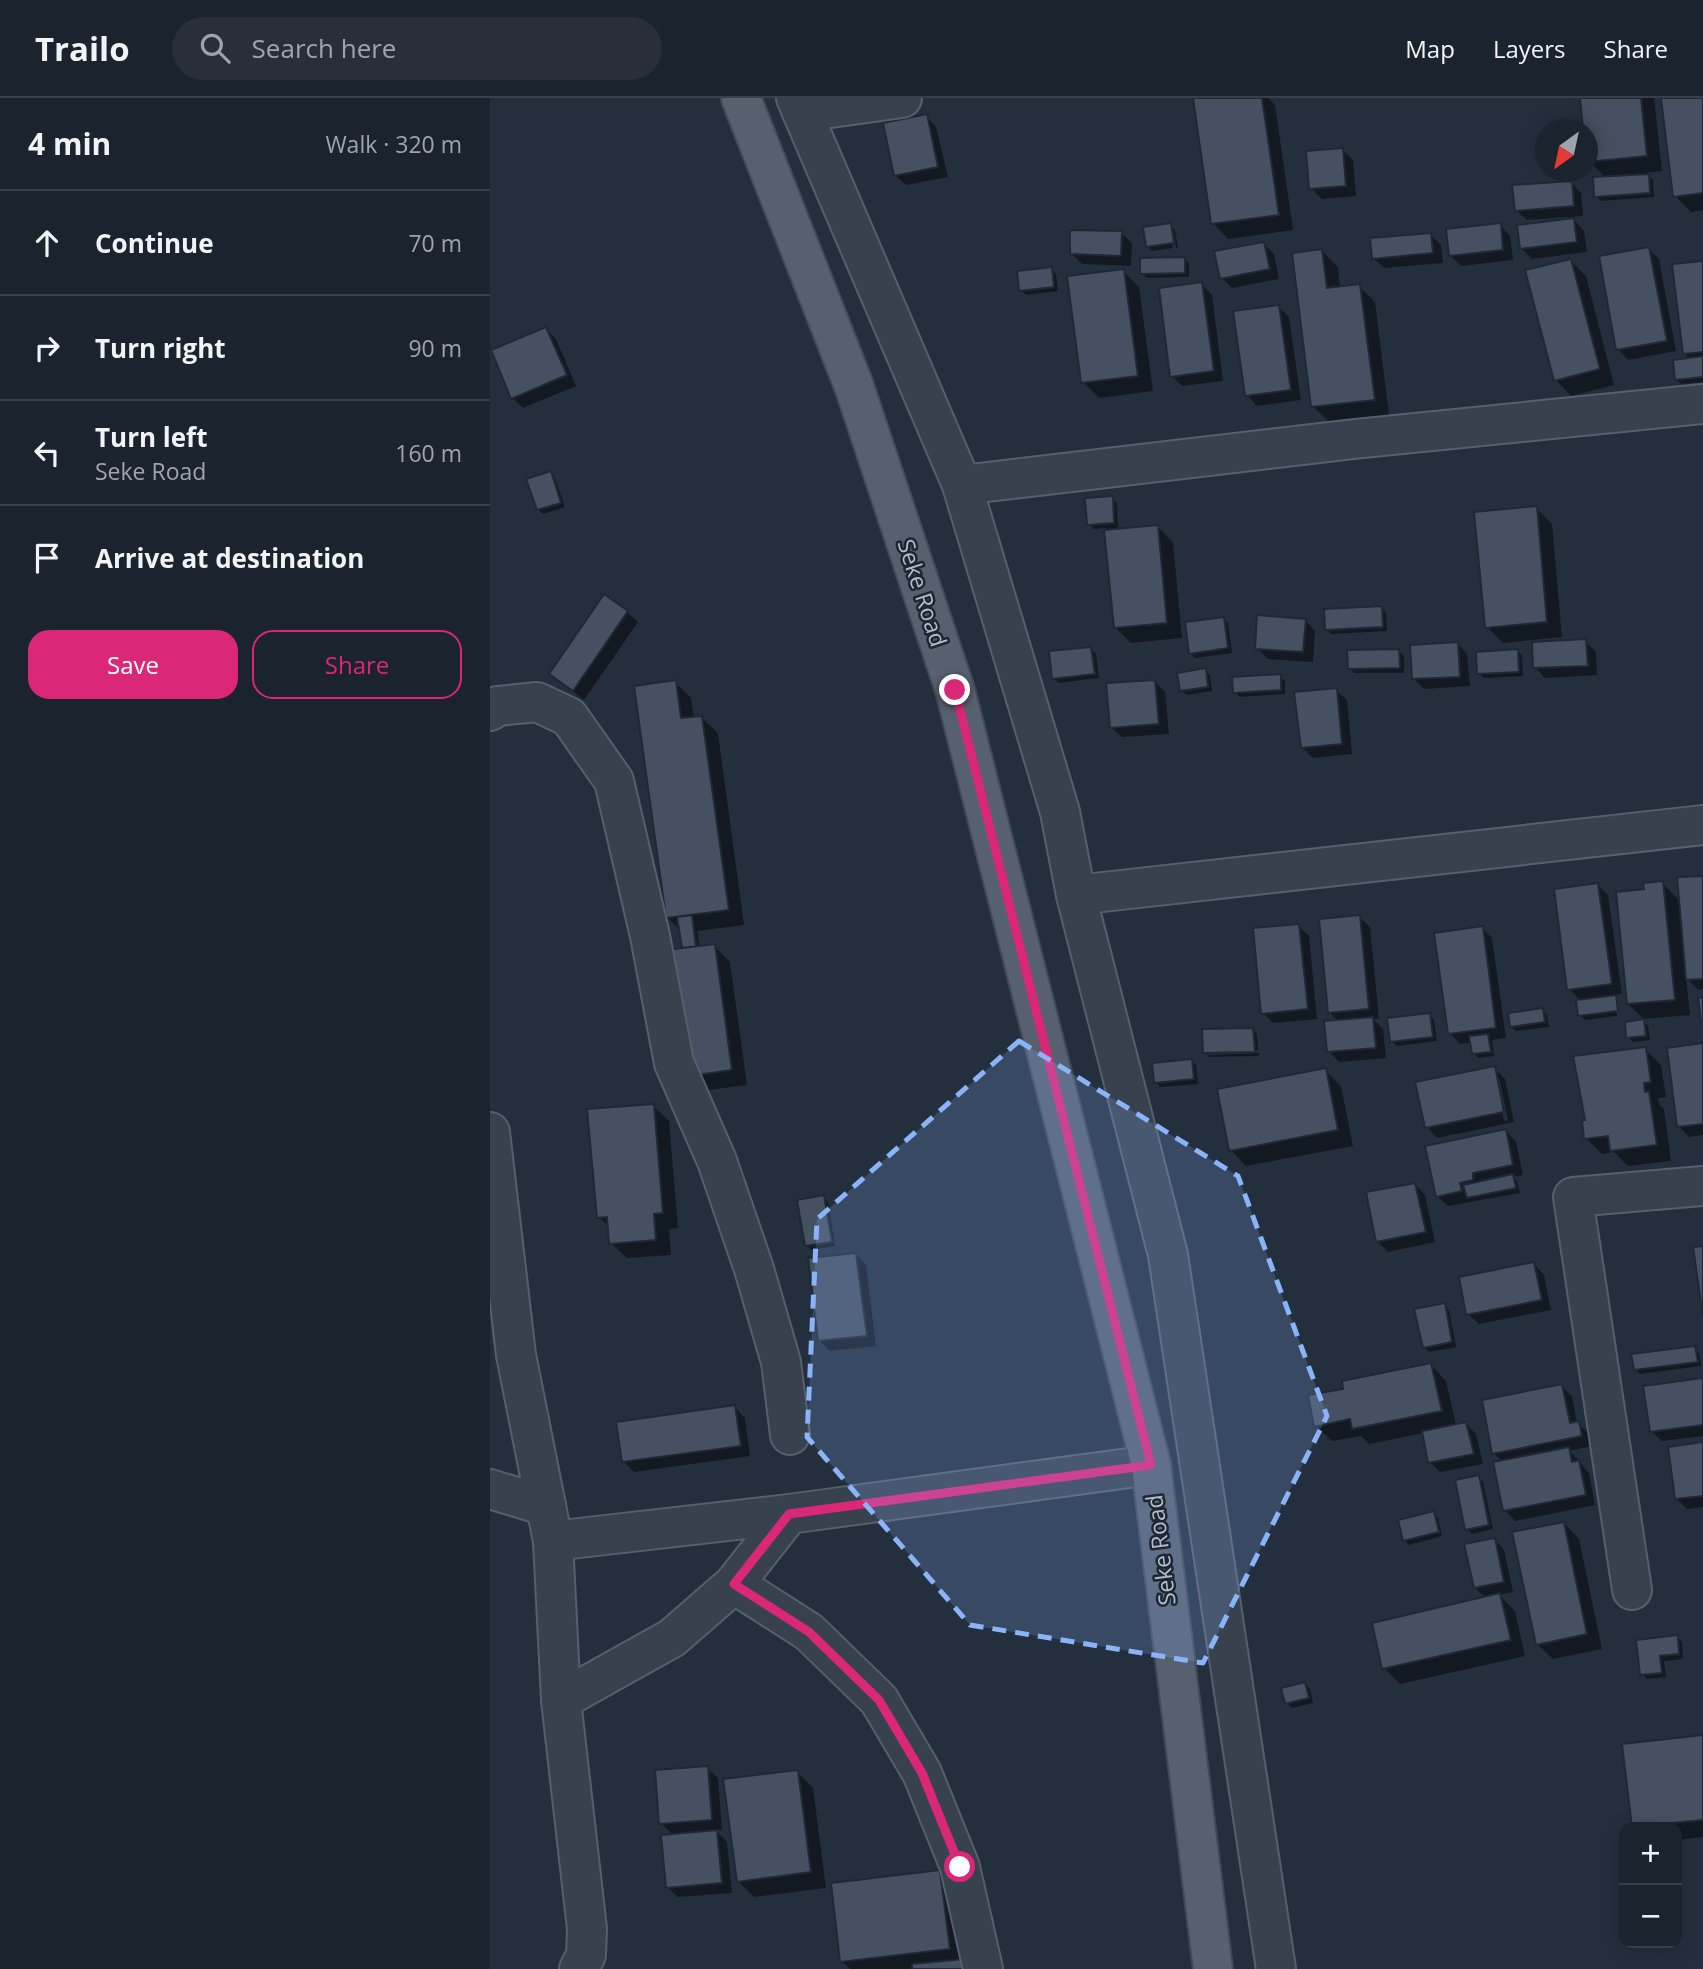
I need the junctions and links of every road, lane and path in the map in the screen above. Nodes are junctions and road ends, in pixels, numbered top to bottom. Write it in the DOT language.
graph roads {
  1 [pos="741,98"];
  2 [pos="902,98"];
  3 [pos="799,105"];
  4 [pos="1703,404"];
  5 [pos="962,485"];
  6 [pos="490,711"];
  7 [pos="1703,825"];
  8 [pos="1076,895"];
  9 [pos="490,1132"];
  10 [pos="1703,1186"];
  11 [pos="503,1357"];
  12 [pos="790,1435"];
  13 [pos="1151,1465"];
  14 [pos="490,1489"];
  15 [pos="789,1514"];
  16 [pos="549,1524"];
  17 [pos="734,1584"];
  18 [pos="1632,1590"];
  19 [pos="561,1700"];
  20 [pos="579,1969"];
  21 [pos="983,1969"];
  22 [pos="1213,1969"];
  23 [pos="1276,1969"];
  1 -- 13 [label="main road, Seke Road"];
  2 -- 3 [label="street"];
  3 -- 5 [label="street"];
  4 -- 5 [label="street"];
  5 -- 8 [label="street"];
  6 -- 12 [label="street"];
  7 -- 8 [label="street"];
  8 -- 23 [label="street"];
  9 -- 11 [label="street"];
  10 -- 18 [label="street"];
  11 -- 16 [label="street"];
  13 -- 15 [label="street"];
  13 -- 22 [label="main road, Seke Road"];
  14 -- 16 [label="street"];
  15 -- 16 [label="street"];
  15 -- 17 [label="street"];
  16 -- 19 [label="street"];
  17 -- 19 [label="street"];
  17 -- 21 [label="street"];
  19 -- 20 [label="street"];
}
